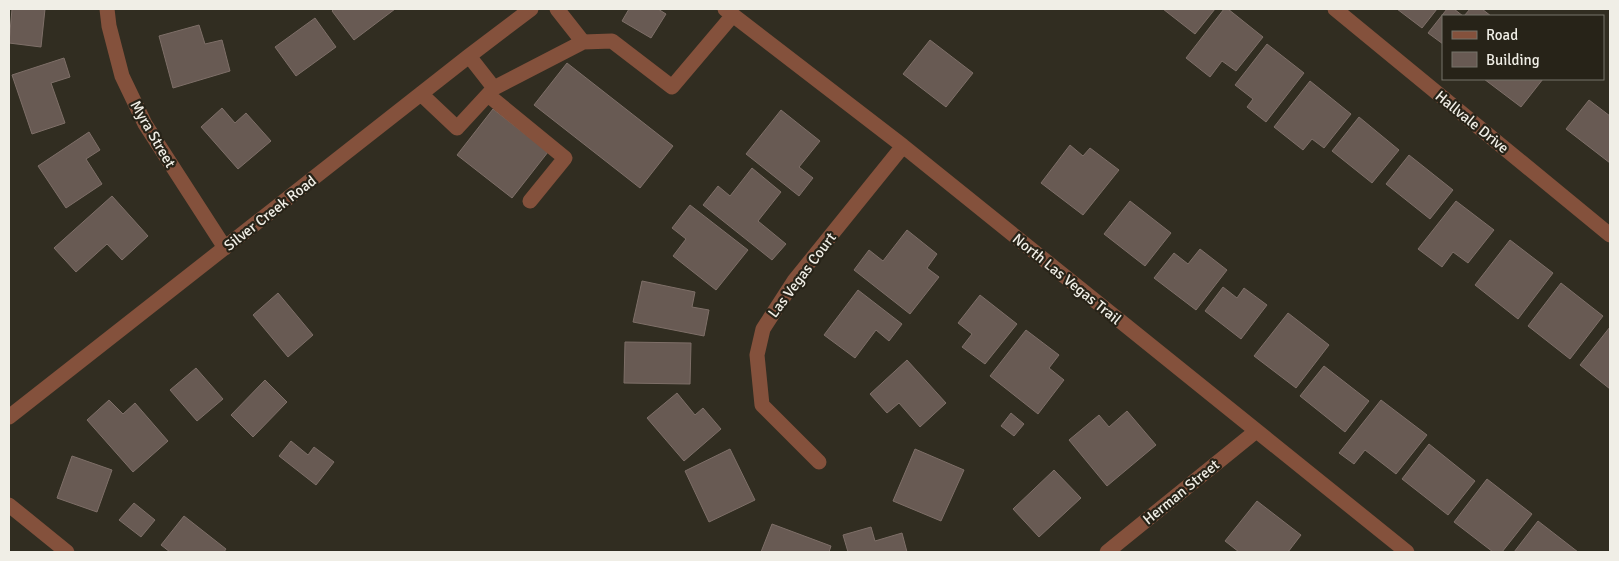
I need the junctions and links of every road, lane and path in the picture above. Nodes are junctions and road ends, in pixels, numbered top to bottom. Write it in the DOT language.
graph roads {
  1 [pos="106,9"];
  2 [pos="531,9"];
  3 [pos="557,9"];
  4 [pos="1335,9"];
  5 [pos="729,12"];
  6 [pos="583,42"];
  7 [pos="469,56"];
  8 [pos="491,91"];
  9 [pos="420,94"];
  10 [pos="903,146"];
  11 [pos="530,201"];
  12 [pos="1610,235"];
  13 [pos="225,248"];
  14 [pos="9,417"];
  15 [pos="1255,432"];
  16 [pos="819,462"];
  17 [pos="9,505"];
  18 [pos="66,552"];
  19 [pos="1107,552"];
  20 [pos="1406,552"];
  1 -- 13 [label="street, Myra Street"];
  2 -- 7 [label="street, Silver Creek Road"];
  3 -- 6 [label="street"];
  4 -- 12 [label="street, Hallvale Drive"];
  5 -- 6 [label="street"];
  5 -- 10 [label="street, North Las Vegas Trail"];
  6 -- 8 [label="street"];
  7 -- 8 [label="street"];
  7 -- 9 [label="street, Silver Creek Road"];
  8 -- 9 [label="street"];
  8 -- 11 [label="street"];
  9 -- 13 [label="street, Silver Creek Road"];
  10 -- 15 [label="street, North Las Vegas Trail"];
  10 -- 16 [label="street, Las Vegas Court"];
  13 -- 14 [label="street, Silver Creek Road"];
  15 -- 19 [label="street, Herman Street"];
  15 -- 20 [label="street, North Las Vegas Trail"];
  17 -- 18 [label="street"];
}
